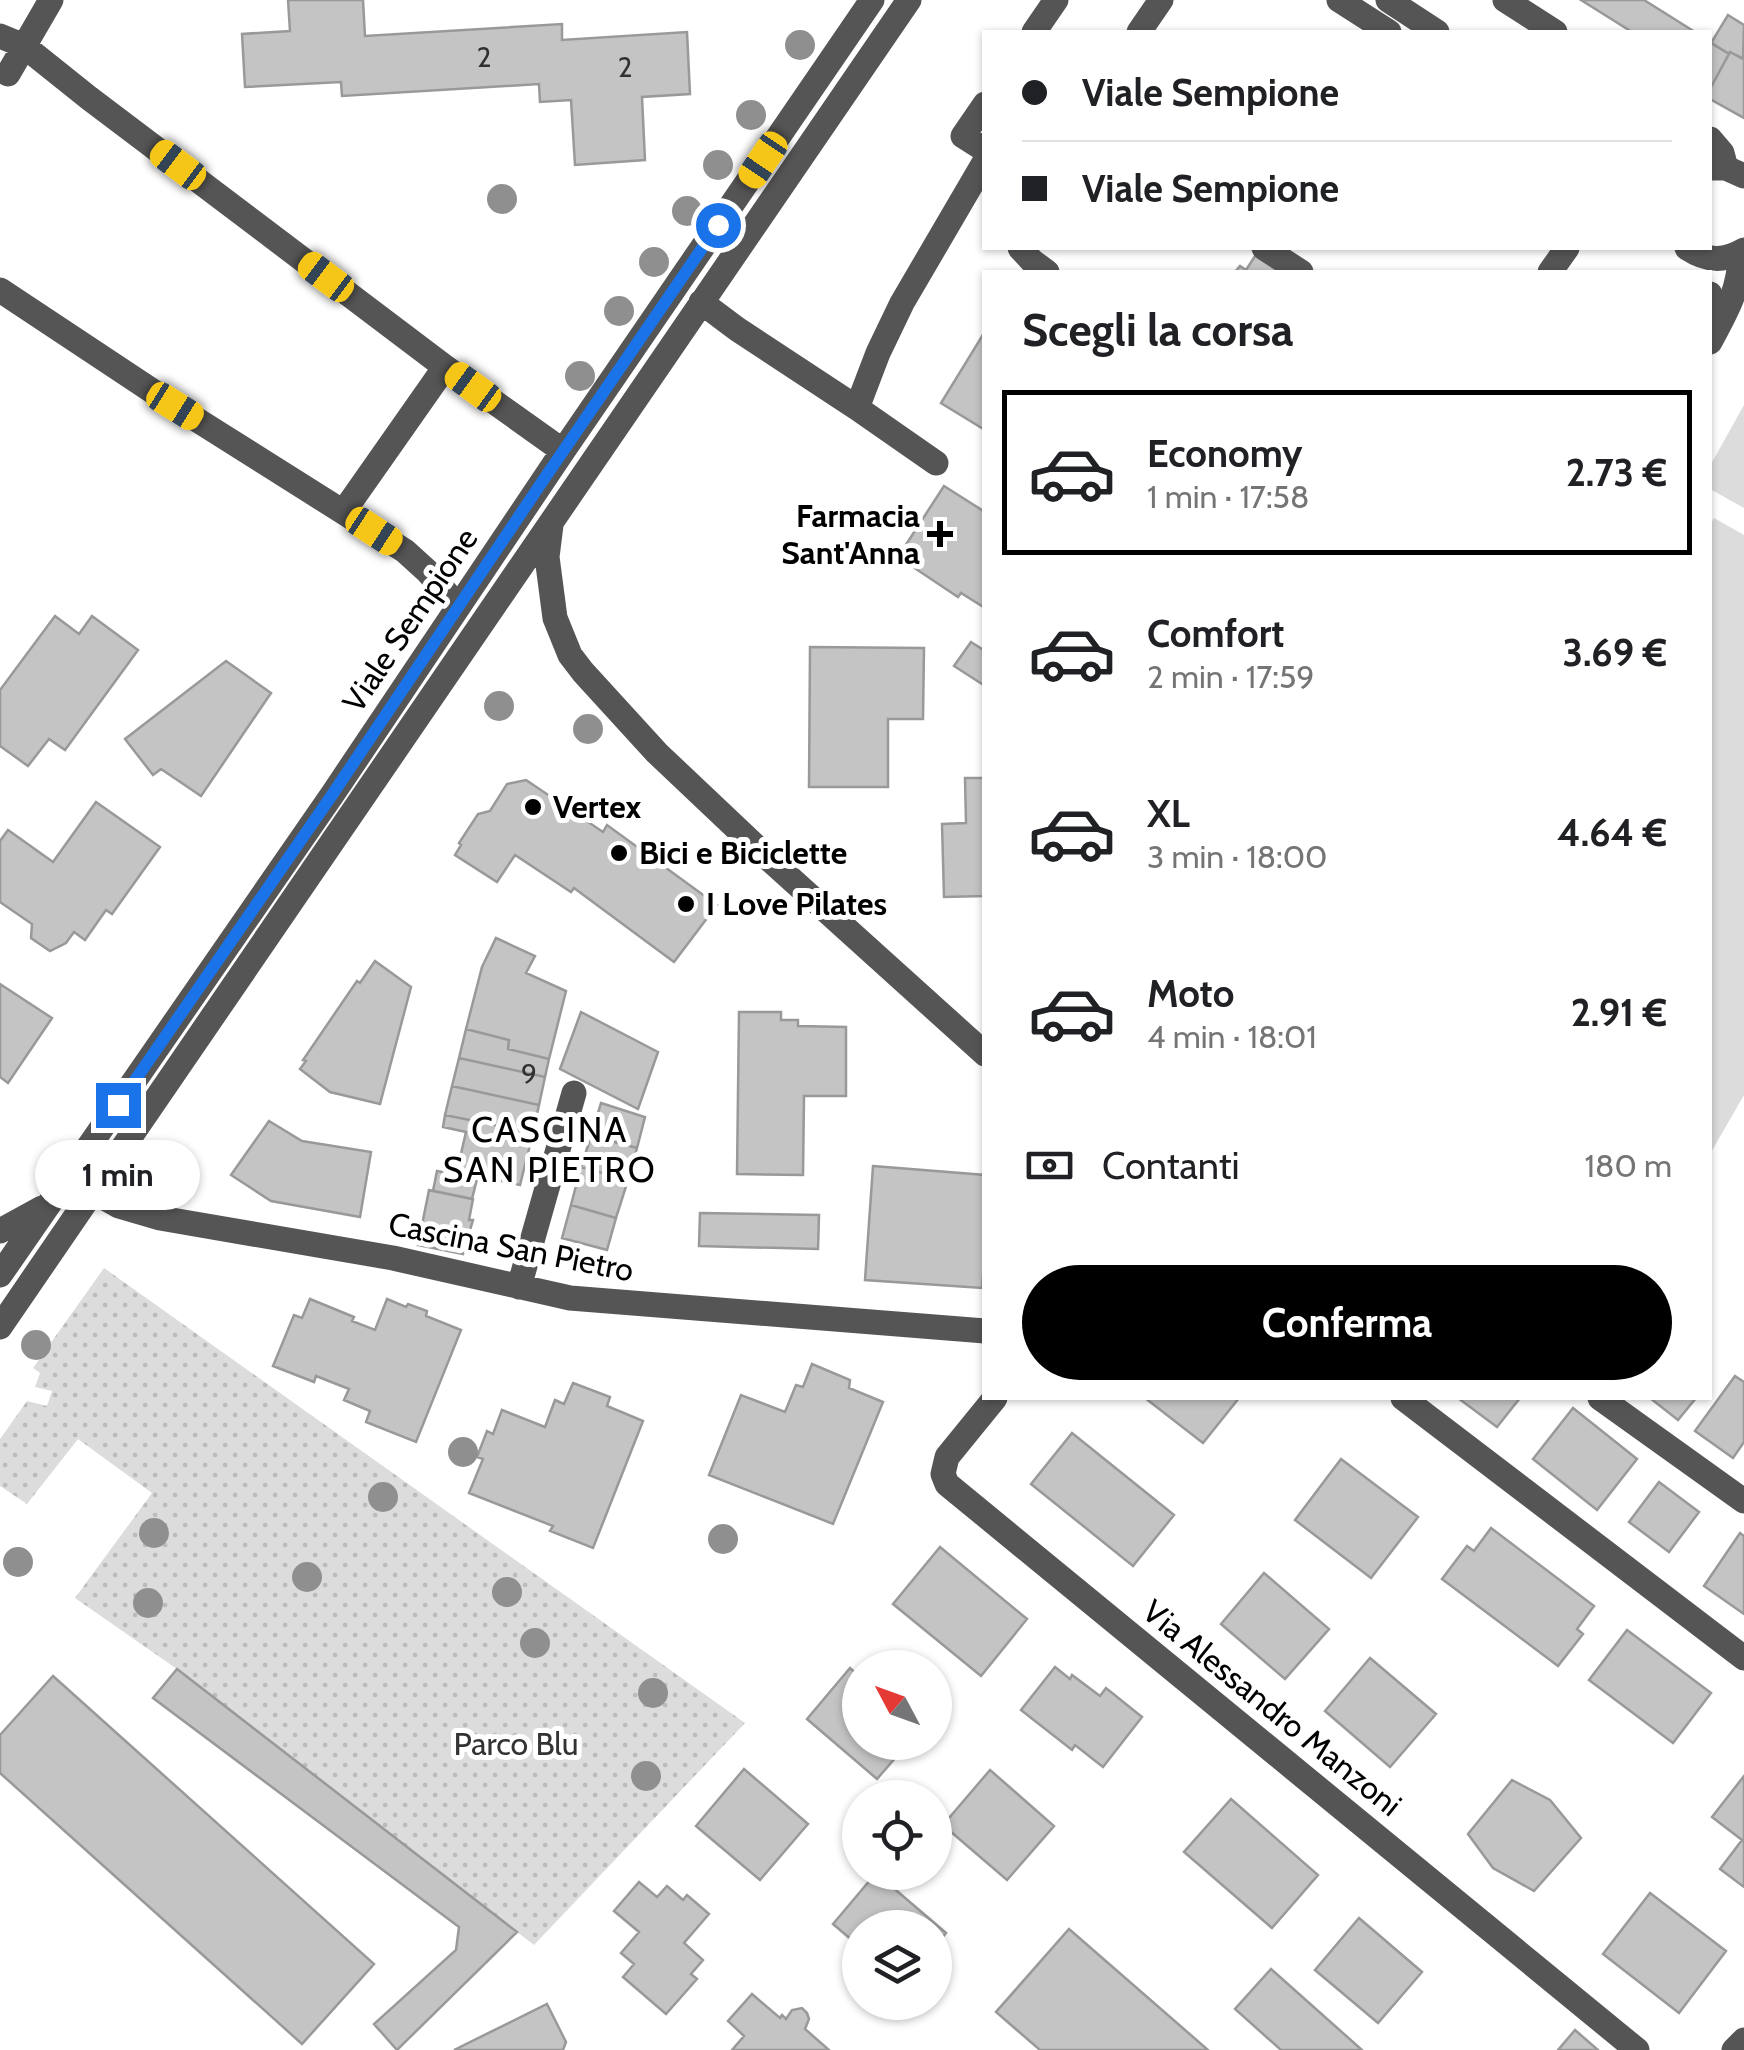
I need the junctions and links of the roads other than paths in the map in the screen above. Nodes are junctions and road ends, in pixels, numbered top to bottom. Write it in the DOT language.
graph roads {
  1 [pos="51,0"];
  2 [pos="872,0"];
  3 [pos="909,0"];
  4 [pos="1056,0"];
  5 [pos="1161,0"];
  6 [pos="1339,0"];
  7 [pos="1388,0"];
  8 [pos="1505,0"];
  9 [pos="1035,30"];
  10 [pos="1140,30"];
  11 [pos="1386,30"];
  12 [pos="1434,30"];
  13 [pos="1552,30"];
  14 [pos="8,41"];
  15 [pos="4,80"];
  16 [pos="982,109"];
  17 [pos="1712,141"];
  18 [pos="982,148"];
  19 [pos="982,165"];
  20 [pos="1727,171"];
  21 [pos="1022,250"];
  22 [pos="1267,250"];
  23 [pos="1742,252"];
  24 [pos="1696,258"];
  25 [pos="1045,270"];
  26 [pos="1298,270"];
  27 [pos="0,290"];
  28 [pos="701,302"];
  29 [pos="1712,338"];
  30 [pos="445,366"];
  31 [pos="857,408"];
  32 [pos="562,450"];
  33 [pos="936,463"];
  34 [pos="344,511"];
  35 [pos="551,520"];
  36 [pos="458,606"];
  37 [pos="982,1051"];
  38 [pos="574,1092"];
  39 [pos="94,1192"];
  40 [pos="54,1198"];
  41 [pos="0,1231"];
  42 [pos="0,1276"];
  43 [pos="519,1286"];
  44 [pos="0,1327"];
  45 [pos="982,1331"];
  46 [pos="993,1400"];
  47 [pos="1407,1400"];
  48 [pos="1603,1400"];
  49 [pos="1744,1500"];
  50 [pos="1744,1658"];
  51 [pos="1744,2040"];
  52 [pos="1636,2050"];
  53 [pos="1734,2050"];
  1 -- 14 [label="street"];
  2 -- 32 [label="street, Viale Sempione"];
  3 -- 28 [label="street, Viale Sempione"];
  4 -- 9 [label="street"];
  5 -- 10 [label="street"];
  6 -- 11 [label="street"];
  7 -- 12 [label="street"];
  8 -- 13 [label="street"];
  14 -- 15 [label="street"];
  14 -- 30 [label="street"];
  16 -- 18 [label="street"];
  17 -- 20 [label="street"];
  19 -- 31 [label="street"];
  21 -- 25 [label="street"];
  22 -- 26 [label="street"];
  23 -- 24 [label="street"];
  23 -- 29 [label="street"];
  27 -- 34 [label="street"];
  28 -- 31 [label="street"];
  28 -- 35 [label="street, Viale Sempione"];
  30 -- 32 [label="street"];
  30 -- 34 [label="street"];
  31 -- 33 [label="street"];
  32 -- 36 [label="street, Viale Sempione"];
  34 -- 36 [label="street"];
  35 -- 37 [label="street"];
  35 -- 39 [label="street, Viale Sempione"];
  36 -- 40 [label="street, Viale Sempione"];
  38 -- 43 [label="street"];
  39 -- 43 [label="street, Cascina San Pietro"];
  39 -- 44 [label="street, Viale Sempione"];
  40 -- 41 [label="street"];
  40 -- 42 [label="street, Viale Sempione"];
  43 -- 45 [label="street, Cascina San Pietro"];
  46 -- 52 [label="street, Via Alessandro Manzoni"];
  47 -- 50 [label="street"];
  48 -- 49 [label="street"];
  51 -- 53 [label="street"];
}
